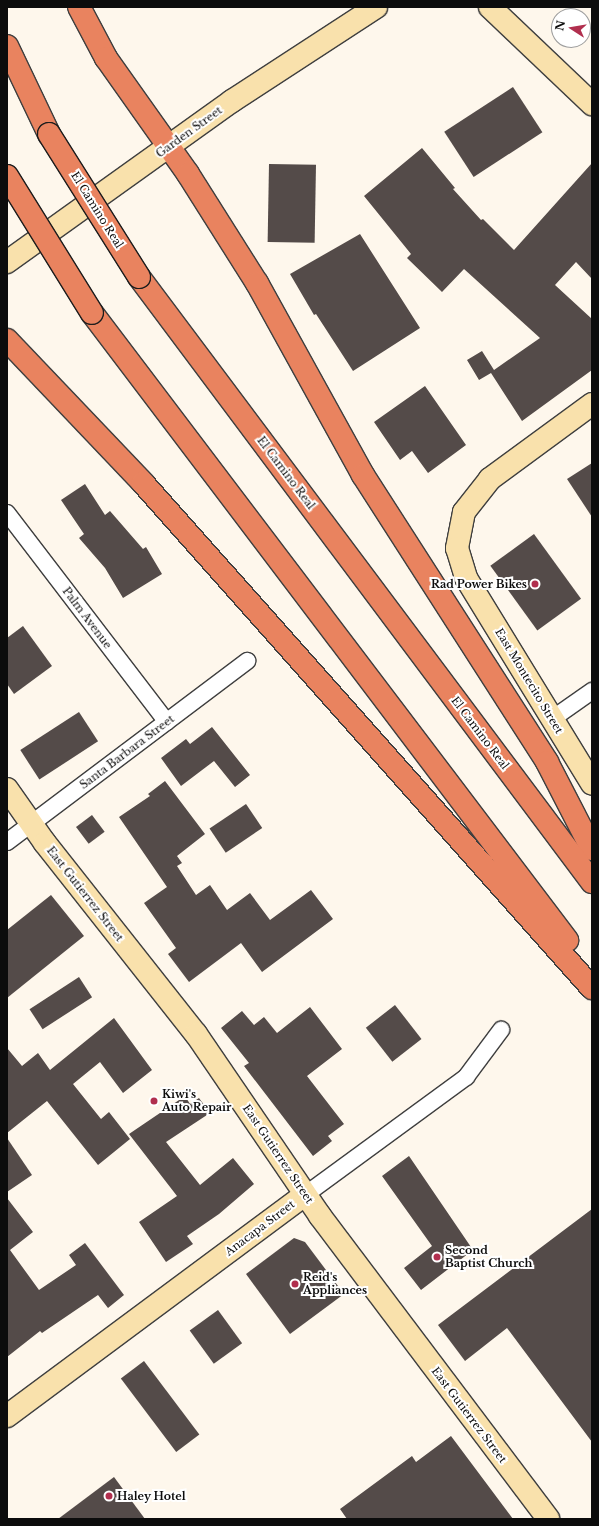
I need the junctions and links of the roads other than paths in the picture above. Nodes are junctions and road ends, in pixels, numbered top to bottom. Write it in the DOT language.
graph roads {
  1 [pos="79,7"];
  2 [pos="376,7"];
  3 [pos="490,7"];
  4 [pos="7,46"];
  5 [pos="592,104"];
  6 [pos="169,146"];
  7 [pos="7,176"];
  8 [pos="7,262"];
  9 [pos="7,340"];
  10 [pos="592,404"];
  11 [pos="7,513"];
  12 [pos="247,660"];
  13 [pos="592,691"];
  14 [pos="552,718"];
  15 [pos="167,722"];
  16 [pos="592,784"];
  17 [pos="7,789"];
  18 [pos="30,824"];
  19 [pos="7,842"];
  20 [pos="592,849"];
  21 [pos="592,882"];
  22 [pos="592,976"];
  23 [pos="592,988"];
  24 [pos="501,1030"];
  25 [pos="305,1195"];
  26 [pos="7,1416"];
  27 [pos="548,1519"];
  1 -- 6 [label="highway"];
  2 -- 6 [label="main road, Garden Street"];
  3 -- 5 [label="main road"];
  4 -- 21 [label="highway, El Camino Real, bridge"];
  6 -- 8 [label="main road, Garden Street"];
  6 -- 20 [label="highway"];
  7 -- 22 [label="highway, bridge"];
  9 -- 23 [label="highway"];
  10 -- 14 [label="main road, East Montecito Street"];
  11 -- 15 [label="street, Palm Avenue"];
  12 -- 15 [label="street, Santa Barbara Street"];
  13 -- 14 [label="street"];
  14 -- 16 [label="main road, East Montecito Street"];
  15 -- 18 [label="street, Santa Barbara Street"];
  17 -- 18 [label="main road, East Gutierrez Street"];
  18 -- 19 [label="street, Santa Barbara Street"];
  18 -- 25 [label="main road, East Gutierrez Street"];
  24 -- 25 [label="street, Anacapa Street"];
  25 -- 26 [label="main road, Anacapa Street"];
  25 -- 27 [label="main road, East Gutierrez Street"];
}
